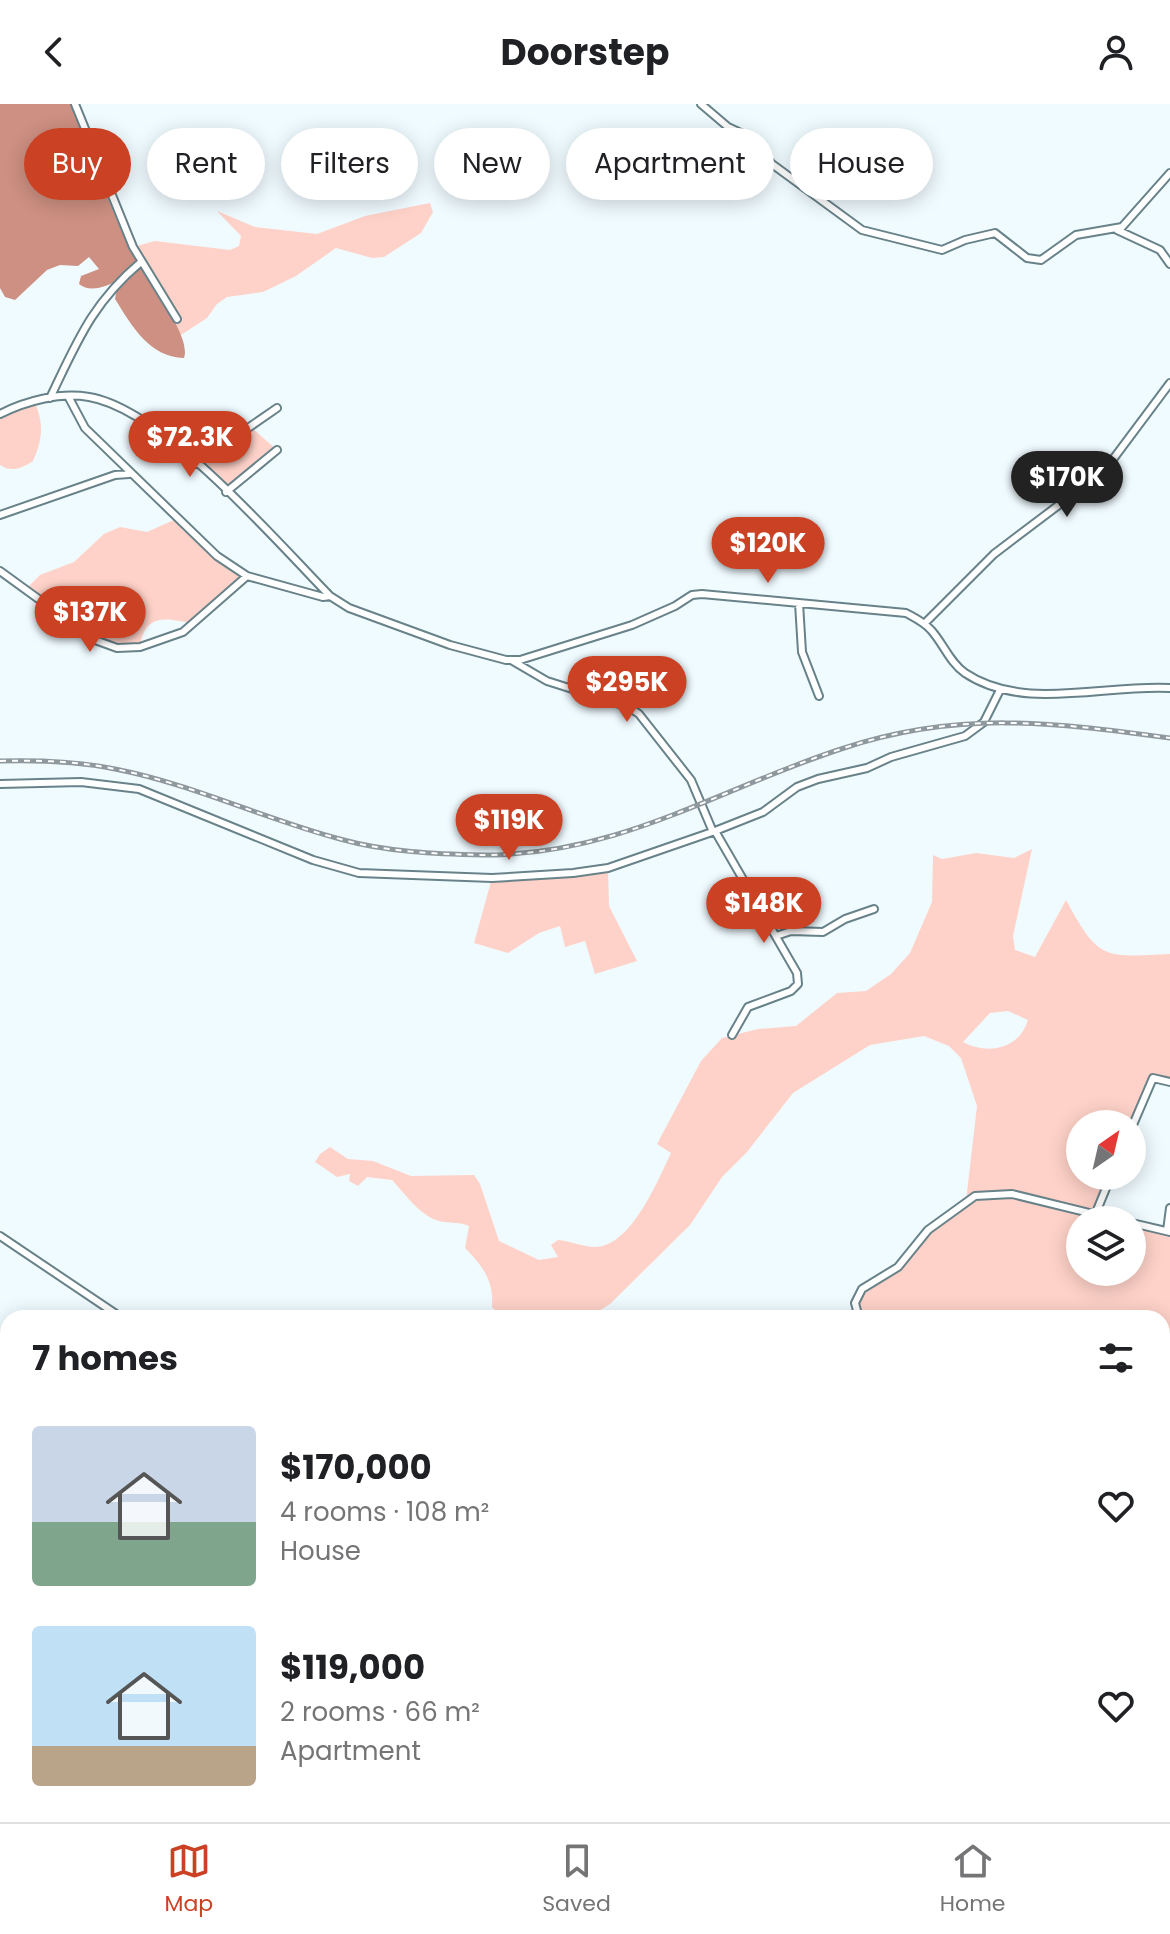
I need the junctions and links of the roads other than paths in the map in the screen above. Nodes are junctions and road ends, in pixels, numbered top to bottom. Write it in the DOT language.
graph roads {
  1 [pos="75,104"];
  2 [pos="701,104"];
  3 [pos="1170,173"];
  4 [pos="1116,230"];
  5 [pos="140,263"];
  6 [pos="1170,264"];
  7 [pos="177,319"];
  8 [pos="1170,383"];
  9 [pos="68,396"];
  10 [pos="50,398"];
  11 [pos="277,408"];
  12 [pos="0,414"];
  13 [pos="277,450"];
  14 [pos="196,464"];
  15 [pos="129,474"];
  16 [pos="226,492"];
  17 [pos="0,515"];
  18 [pos="0,571"];
  19 [pos="247,576"];
  20 [pos="327,597"];
  21 [pos="799,603"];
  22 [pos="925,623"];
  23 [pos="511,660"];
  24 [pos="1170,688"];
  25 [pos="1000,690"];
  26 [pos="819,696"];
  27 [pos="0,784"];
  28 [pos="714,832"];
  29 [pos="874,909"];
  30 [pos="776,936"];
  31 [pos="732,1035"];
  32 [pos="1170,1082"];
  33 [pos="1139,1110"];
  34 [pos="1066,1208"];
  35 [pos="1170,1208"];
  36 [pos="1146,1226"];
  37 [pos="1168,1232"];
  38 [pos="0,1236"];
  39 [pos="110,1310"];
  40 [pos="857,1310"];
  1 -- 5 [label="street"];
  2 -- 4 [label="street"];
  3 -- 4 [label="street"];
  4 -- 6 [label="street"];
  5 -- 7 [label="street"];
  5 -- 10 [label="street"];
  8 -- 22 [label="street"];
  9 -- 10 [label="street"];
  9 -- 14 [label="street"];
  9 -- 15 [label="street"];
  10 -- 12 [label="street"];
  11 -- 14 [label="street"];
  13 -- 16 [label="street"];
  14 -- 16 [label="street"];
  15 -- 17 [label="street"];
  15 -- 19 [label="street"];
  16 -- 20 [label="street"];
  18 -- 19 [label="street"];
  19 -- 20 [label="street"];
  20 -- 23 [label="street"];
  21 -- 22 [label="street"];
  21 -- 23 [label="street"];
  21 -- 26 [label="street"];
  22 -- 25 [label="street"];
  23 -- 28 [label="street"];
  24 -- 25 [label="street"];
  25 -- 28 [label="street"];
  27 -- 28 [label="street"];
  28 -- 30 [label="street"];
  29 -- 30 [label="street"];
  30 -- 31 [label="street"];
  32 -- 33 [label="street"];
  34 -- 40 [label="street"];
  35 -- 37 [label="street"];
  36 -- 37 [label="street"];
  38 -- 39 [label="street"];
}
